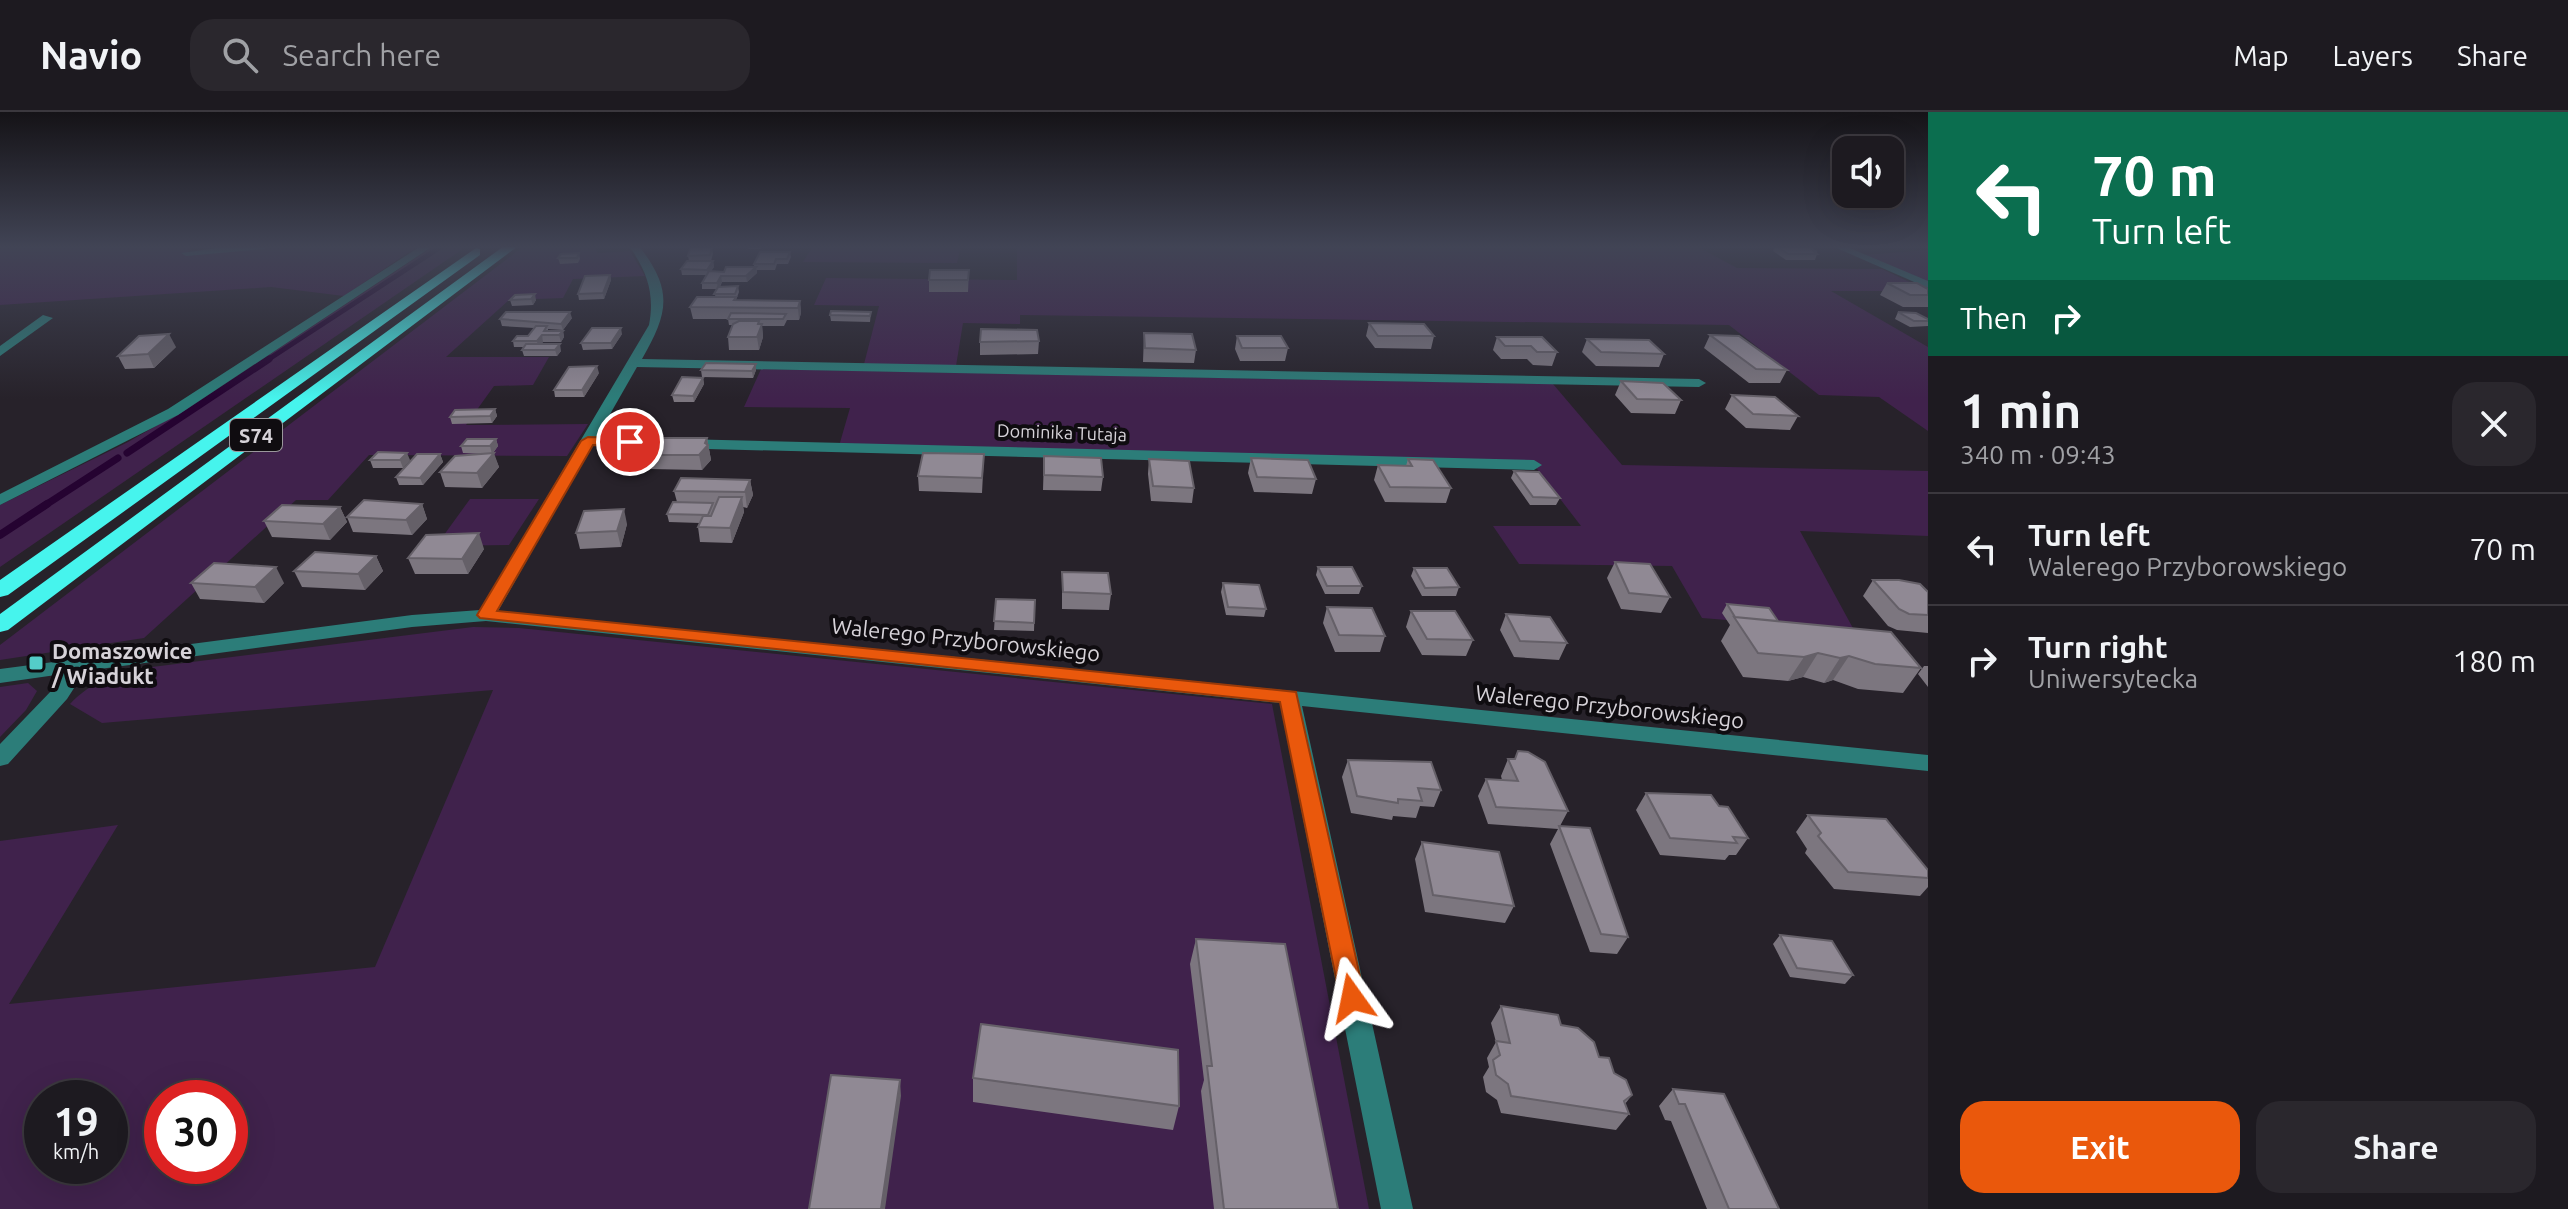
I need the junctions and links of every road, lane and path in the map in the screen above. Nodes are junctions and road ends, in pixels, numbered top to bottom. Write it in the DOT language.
graph roads {
  1 [pos="349,297"];
  2 [pos="413,297"];
  3 [pos="443,297"];
  4 [pos="659,297"];
  5 [pos="47,318"];
  6 [pos="0,352"];
  7 [pos="635,363"];
  8 [pos="1699,383"];
  9 [pos="588,441"];
  10 [pos="1534,465"];
  11 [pos="0,489"];
  12 [pos="19,490"];
  13 [pos="0,500"];
  14 [pos="0,590"];
  15 [pos="486,615"];
  16 [pos="0,625"];
  17 [pos="79,665"];
  18 [pos="0,676"];
  19 [pos="1289,696"];
  20 [pos="0,758"];
  21 [pos="1928,763"];
  22 [pos="1397,1209"];
  1 -- 12 [label="street"];
  2 -- 14 [label="highway, S74"];
  3 -- 16 [label="highway, S74"];
  4 -- 7 [label="street"];
  5 -- 6 [label="street"];
  7 -- 8 [label="street"];
  7 -- 9 [label="street"];
  9 -- 10 [label="street, Dominika Tutaja"];
  9 -- 15 [label="street"];
  11 -- 12 [label="street"];
  12 -- 13 [label="street"];
  15 -- 17 [label="street, Walerego Przyborowskiego"];
  15 -- 19 [label="street, Walerego Przyborowskiego"];
  17 -- 18 [label="street, Walerego Przyborowskiego"];
  17 -- 20 [label="street"];
  19 -- 21 [label="street, Walerego Przyborowskiego"];
  19 -- 22 [label="street"];
}
